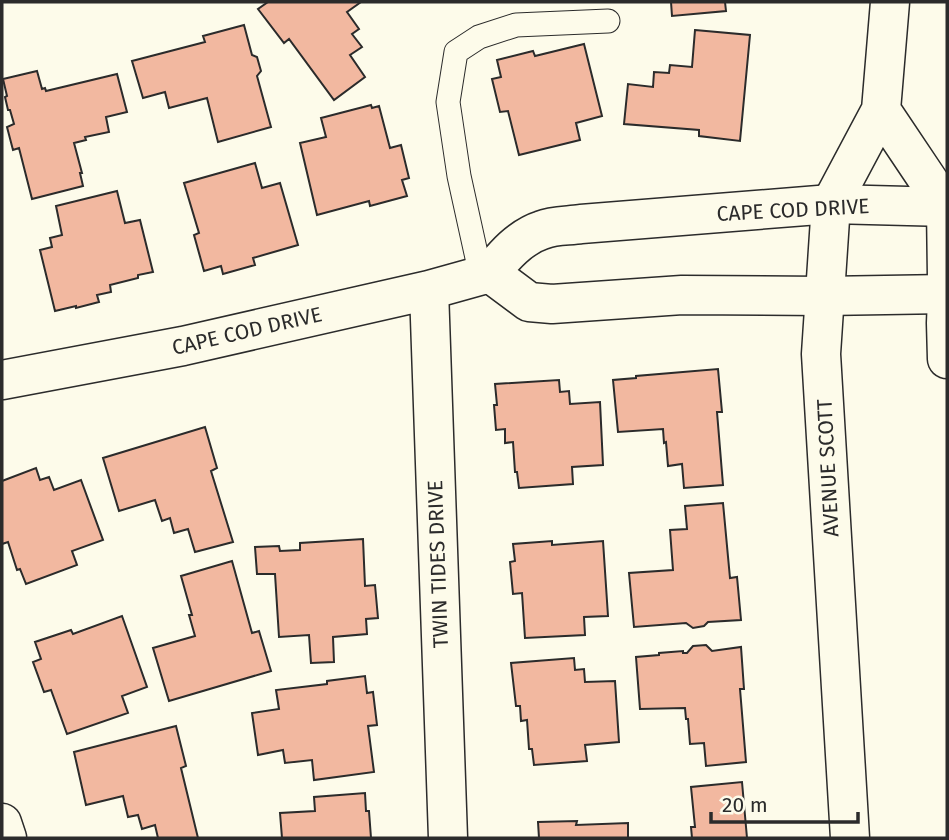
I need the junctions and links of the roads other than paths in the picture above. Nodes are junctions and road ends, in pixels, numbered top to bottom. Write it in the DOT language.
graph roads {
  1 [pos="890,2"];
  2 [pos="608,21"];
  3 [pos="881,110"];
  4 [pos="831,204"];
  5 [pos="946,207"];
  6 [pos="485,274"];
  7 [pos="947,278"];
  8 [pos="429,290"];
  9 [pos="824,296"];
  10 [pos="947,296"];
  11 [pos="947,359"];
  12 [pos="2,380"];
  13 [pos="2,823"];
  14 [pos="7,838"];
  15 [pos="448,838"];
  16 [pos="850,838"];
  1 -- 3 [label="street, AVENUE SCOTT"];
  2 -- 6 [label="lane"];
  3 -- 4 [label="street, AVENUE SCOTT"];
  3 -- 5 [label="street"];
  4 -- 5 [label="street, CAPE COD DRIVE"];
  4 -- 6 [label="street, CAPE COD DRIVE"];
  4 -- 9 [label="street, AVENUE SCOTT"];
  5 -- 7 [label="street"];
  6 -- 8 [label="street, CAPE COD DRIVE"];
  6 -- 9 [label="street"];
  8 -- 12 [label="street, CAPE COD DRIVE"];
  8 -- 15 [label="street, TWIN TIDES DRIVE"];
  9 -- 10 [label="street"];
  9 -- 16 [label="street, AVENUE SCOTT"];
  10 -- 11 [label="street"];
  13 -- 14 [label="street"];
}
